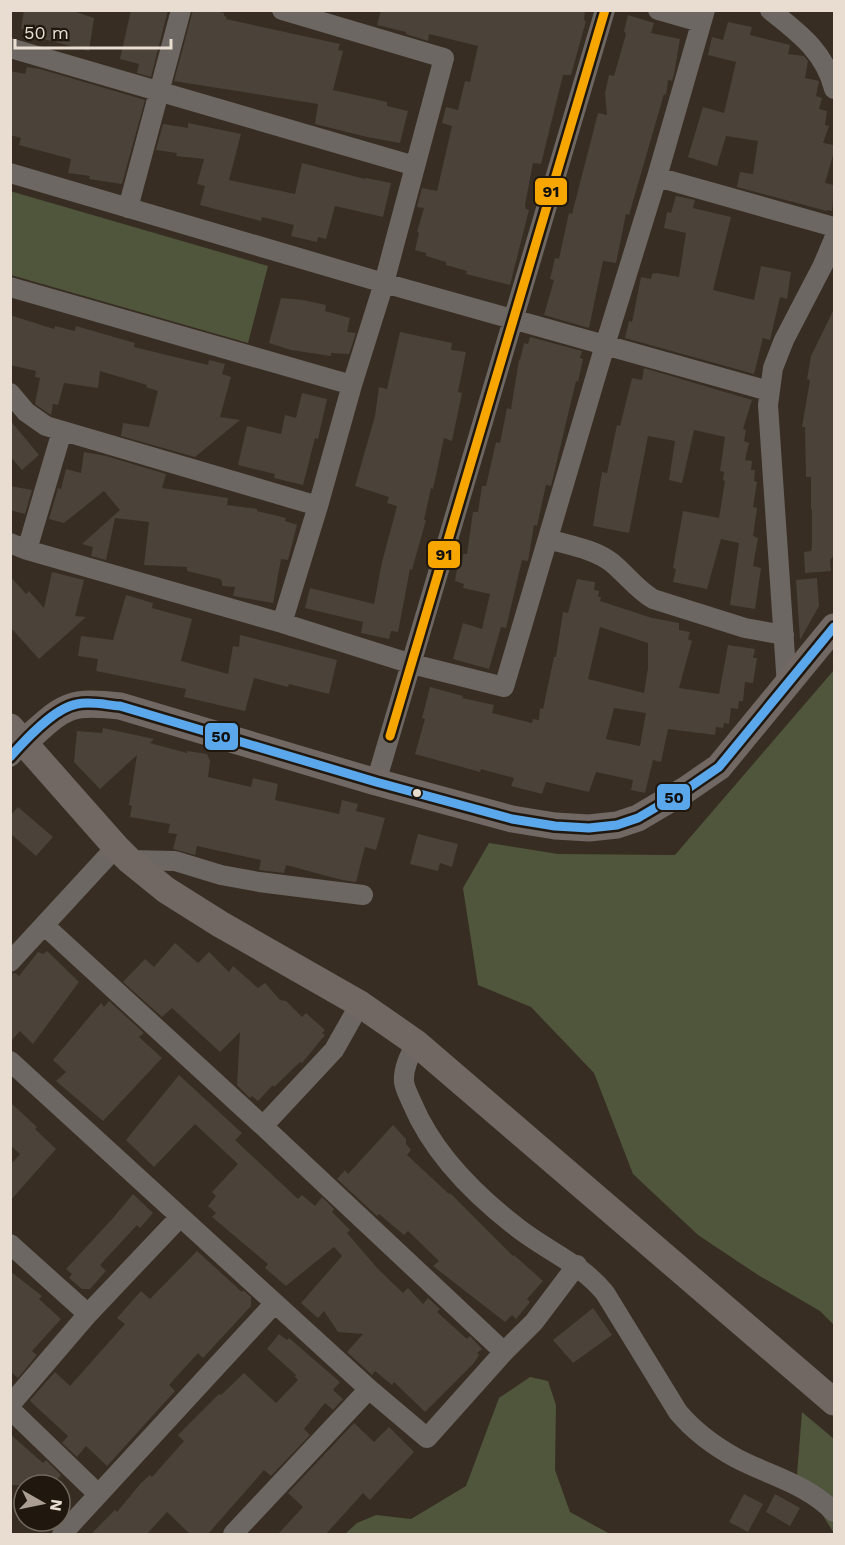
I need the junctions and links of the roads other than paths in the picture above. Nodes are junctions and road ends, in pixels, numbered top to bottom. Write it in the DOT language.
graph roads {
  1 [pos="181,10"];
  2 [pos="282,10"];
  3 [pos="605,10"];
  4 [pos="658,10"];
  5 [pos="770,10"];
  6 [pos="702,16"];
  7 [pos="10,48"];
  8 [pos="834,89"];
  9 [pos="160,91"];
  10 [pos="415,166"];
  11 [pos="10,173"];
  12 [pos="657,177"];
  13 [pos="128,208"];
  14 [pos="834,227"];
  15 [pos="834,239"];
  16 [pos="384,283"];
  17 [pos="10,287"];
  18 [pos="514,320"];
  19 [pos="605,345"];
  20 [pos="352,385"];
  21 [pos="769,391"];
  22 [pos="10,393"];
  23 [pos="62,431"];
  24 [pos="318,506"];
  25 [pos="548,539"];
  26 [pos="19,546"];
  27 [pos="282,623"];
  28 [pos="834,627"];
  29 [pos="784,635"];
  30 [pos="412,664"];
  31 [pos="787,686"];
  32 [pos="15,742"];
  33 [pos="376,782"];
  34 [pos="123,853"];
  35 [pos="363,895"];
  36 [pos="45,926"];
  37 [pos="10,962"];
  38 [pos="360,1004"];
  39 [pos="416,1043"];
  40 [pos="10,1061"];
  41 [pos="263,1126"];
  42 [pos="180,1217"];
  43 [pos="10,1244"];
  44 [pos="577,1265"];
  45 [pos="275,1303"];
  46 [pos="88,1314"];
  47 [pos="504,1352"];
  48 [pos="369,1389"];
  49 [pos="834,1402"];
  50 [pos="10,1407"];
  51 [pos="98,1494"];
  52 [pos="834,1512"];
  53 [pos="62,1534"];
  54 [pos="233,1534"];
  1 -- 9 [label="street"];
  2 -- 10 [label="street"];
  3 -- 18 [label="street"];
  4 -- 6 [label="street"];
  5 -- 8 [label="street"];
  6 -- 12 [label="street"];
  7 -- 9 [label="street"];
  9 -- 10 [label="street"];
  9 -- 13 [label="street"];
  10 -- 16 [label="street"];
  11 -- 13 [label="street"];
  12 -- 14 [label="street"];
  12 -- 19 [label="street"];
  13 -- 16 [label="street"];
  15 -- 21 [label="street"];
  16 -- 18 [label="street"];
  16 -- 20 [label="street"];
  17 -- 20 [label="street"];
  18 -- 19 [label="street"];
  18 -- 30 [label="street"];
  19 -- 21 [label="street"];
  19 -- 25 [label="street"];
  20 -- 24 [label="street"];
  21 -- 29 [label="street"];
  22 -- 23 [label="street"];
  23 -- 24 [label="street"];
  23 -- 26 [label="street"];
  24 -- 27 [label="street"];
  25 -- 29 [label="street"];
  25 -- 30 [label="street"];
  26 -- 27 [label="street"];
  27 -- 30 [label="street"];
  28 -- 31 [label="street"];
  29 -- 31 [label="street"];
  30 -- 33 [label="street"];
  31 -- 33 [label="street"];
  32 -- 33 [label="street"];
  32 -- 34 [label="street"];
  34 -- 35 [label="street"];
  34 -- 36 [label="street"];
  34 -- 38 [label="street"];
  36 -- 37 [label="street"];
  36 -- 41 [label="street"];
  38 -- 39 [label="street"];
  38 -- 41 [label="street"];
  39 -- 44 [label="street"];
  39 -- 49 [label="street"];
  40 -- 42 [label="street"];
  41 -- 47 [label="street"];
  42 -- 45 [label="street"];
  42 -- 46 [label="street"];
  43 -- 46 [label="street"];
  44 -- 47 [label="street"];
  44 -- 52 [label="street"];
  45 -- 48 [label="street"];
  45 -- 51 [label="street"];
  46 -- 50 [label="street"];
  47 -- 48 [label="street"];
  48 -- 54 [label="street"];
  50 -- 51 [label="street"];
  51 -- 53 [label="street"];
}
